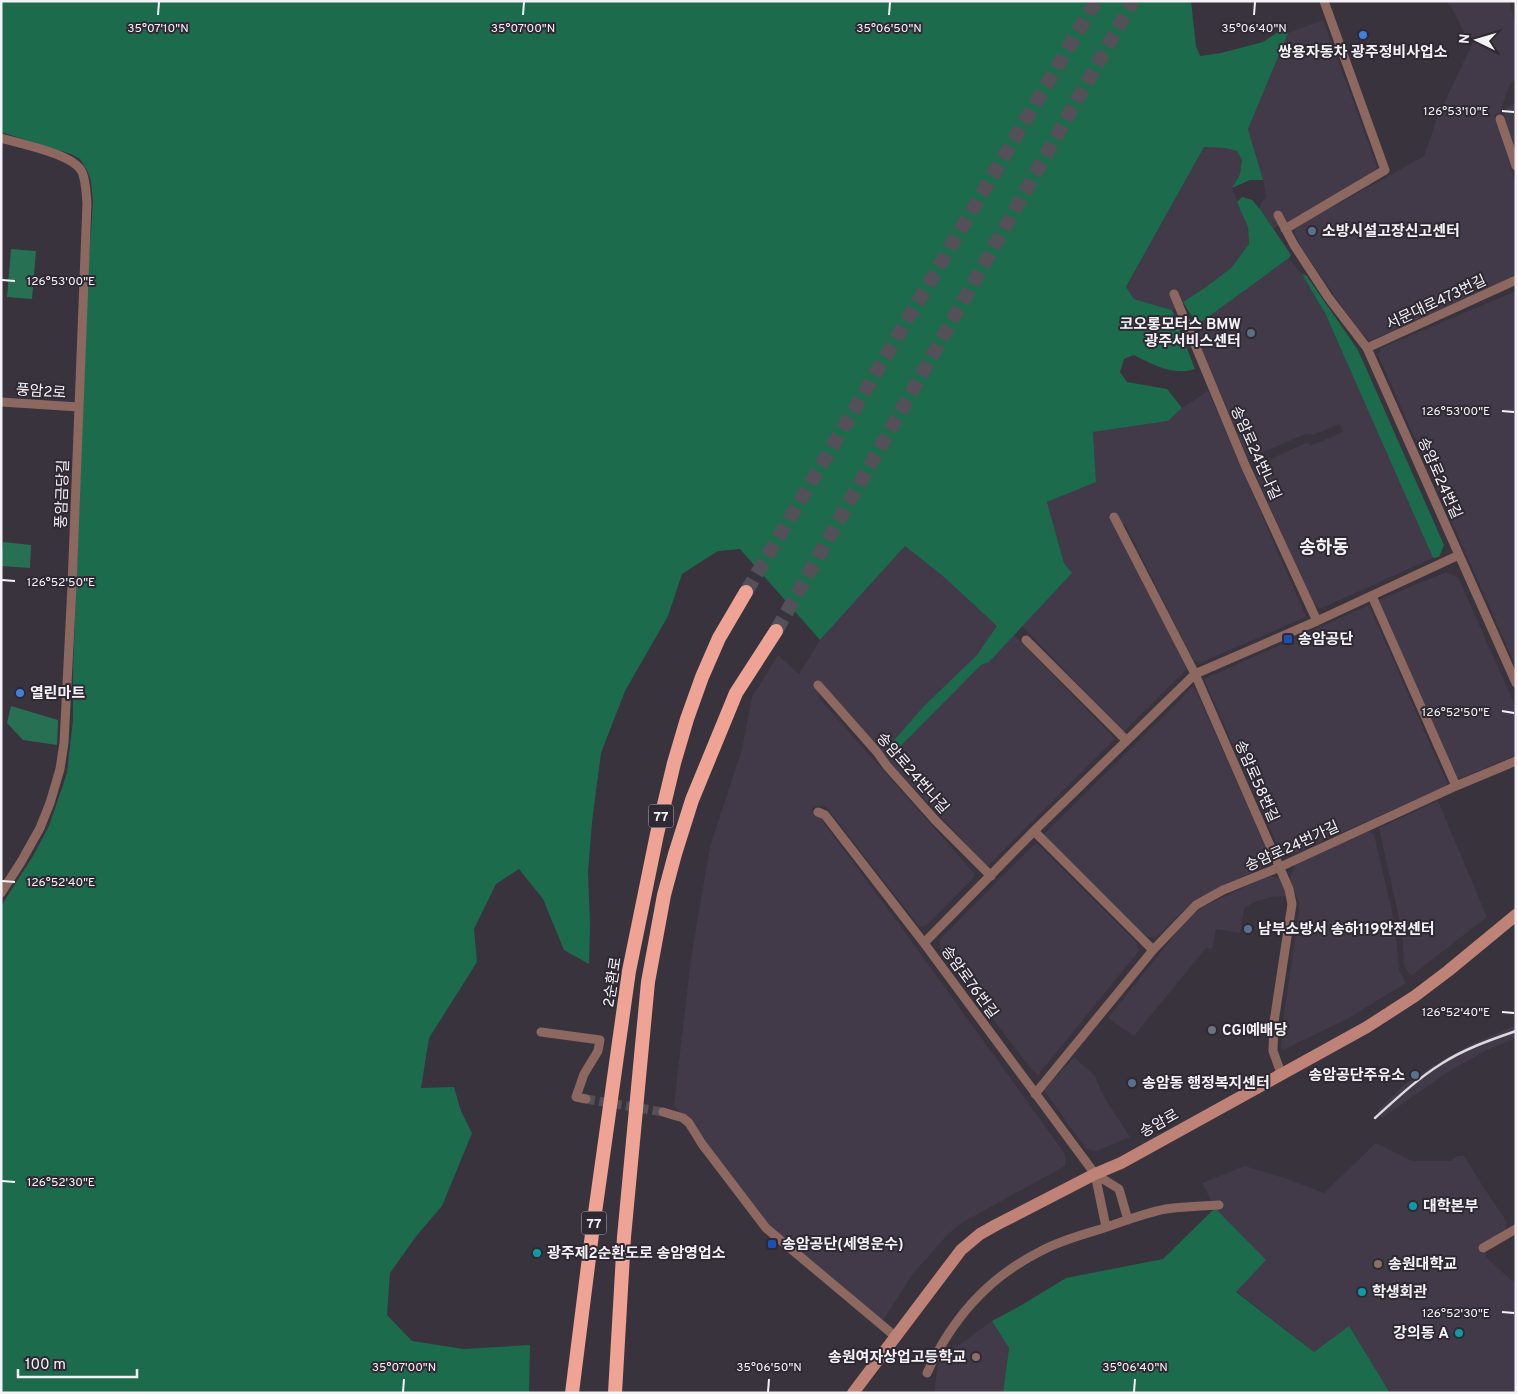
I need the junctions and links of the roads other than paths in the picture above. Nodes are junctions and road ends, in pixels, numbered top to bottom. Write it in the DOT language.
graph roads {
  1 [pos="1324,1"];
  2 [pos="1500,119"];
  3 [pos="1,138"];
  4 [pos="1516,166"];
  5 [pos="1278,215"];
  6 [pos="1285,229"];
  7 [pos="1516,280"];
  8 [pos="1174,294"];
  9 [pos="1367,348"];
  10 [pos="1,402"];
  11 [pos="79,407"];
  12 [pos="1114,517"];
  13 [pos="1460,555"];
  14 [pos="746,592"];
  15 [pos="1372,596"];
  16 [pos="1317,621"];
  17 [pos="776,631"];
  18 [pos="1026,640"];
  19 [pos="1195,674"];
  20 [pos="1516,683"];
  21 [pos="818,685"];
  22 [pos="1126,740"];
  23 [pos="1516,761"];
  24 [pos="1456,786"];
  25 [pos="818,812"];
  26 [pos="1034,831"];
  27 [pos="1280,867"];
  28 [pos="990,876"];
  29 [pos="1,892"];
  30 [pos="1516,915"];
  31 [pos="924,943"];
  32 [pos="1153,950"];
  33 [pos="541,1032"];
  34 [pos="1281,1073"];
  35 [pos="1035,1094"];
  36 [pos="586,1099"];
  37 [pos="663,1112"];
  38 [pos="1095,1174"];
  39 [pos="1219,1205"];
  40 [pos="1128,1220"];
  41 [pos="1106,1227"];
  42 [pos="1516,1229"];
  43 [pos="1483,1248"];
  44 [pos="896,1337"];
  45 [pos="927,1373"];
  46 [pos="572,1393"];
  47 [pos="615,1393"];
  48 [pos="853,1393"];
  1 -- 6 [label="street"];
  2 -- 4 [label="street"];
  3 -- 11 [label="street, 풍암금당길"];
  5 -- 6 [label="street, 송암로24번길"];
  6 -- 9 [label="street, 송암로24번길"];
  7 -- 9 [label="street, 서문대로473번길"];
  8 -- 16 [label="street, 송암로24번나길"];
  9 -- 13 [label="street, 송암로24번길"];
  10 -- 11 [label="street, 풍암2로"];
  11 -- 29 [label="street, 풍암금당길"];
  12 -- 19 [label="street, 송암로58번길"];
  13 -- 15 [label="street"];
  13 -- 20 [label="street, 송암로24번길"];
  14 -- 46 [label="highway, 2순환로 / 77"];
  15 -- 16 [label="street"];
  15 -- 24 [label="street"];
  16 -- 19 [label="street"];
  17 -- 47 [label="highway, 77"];
  18 -- 22 [label="street"];
  19 -- 22 [label="street"];
  19 -- 27 [label="street, 송암로58번길"];
  21 -- 28 [label="street, 송암로24번나길"];
  22 -- 26 [label="street"];
  23 -- 24 [label="street, 송암로24번가길"];
  24 -- 27 [label="street, 송암로24번가길"];
  25 -- 31 [label="street, 송암로76번길"];
  26 -- 28 [label="street"];
  26 -- 32 [label="street"];
  27 -- 32 [label="street, 송암로24번가길"];
  27 -- 34 [label="street, 송암로58번길"];
  28 -- 31 [label="street"];
  30 -- 34 [label="main road, 송암로"];
  31 -- 35 [label="street, 송암로76번길"];
  32 -- 35 [label="street, 송암로24번가길"];
  33 -- 36 [label="street"];
  34 -- 38 [label="main road, 송암로"];
  35 -- 38 [label="street, 송암로76번길"];
  37 -- 44 [label="street"];
  38 -- 40 [label="street"];
  38 -- 41 [label="street"];
  38 -- 44 [label="main road, 송암로"];
  39 -- 40 [label="street"];
  40 -- 41 [label="street"];
  41 -- 45 [label="street"];
  42 -- 43 [label="street"];
  44 -- 48 [label="main road, 송암로"];
}
